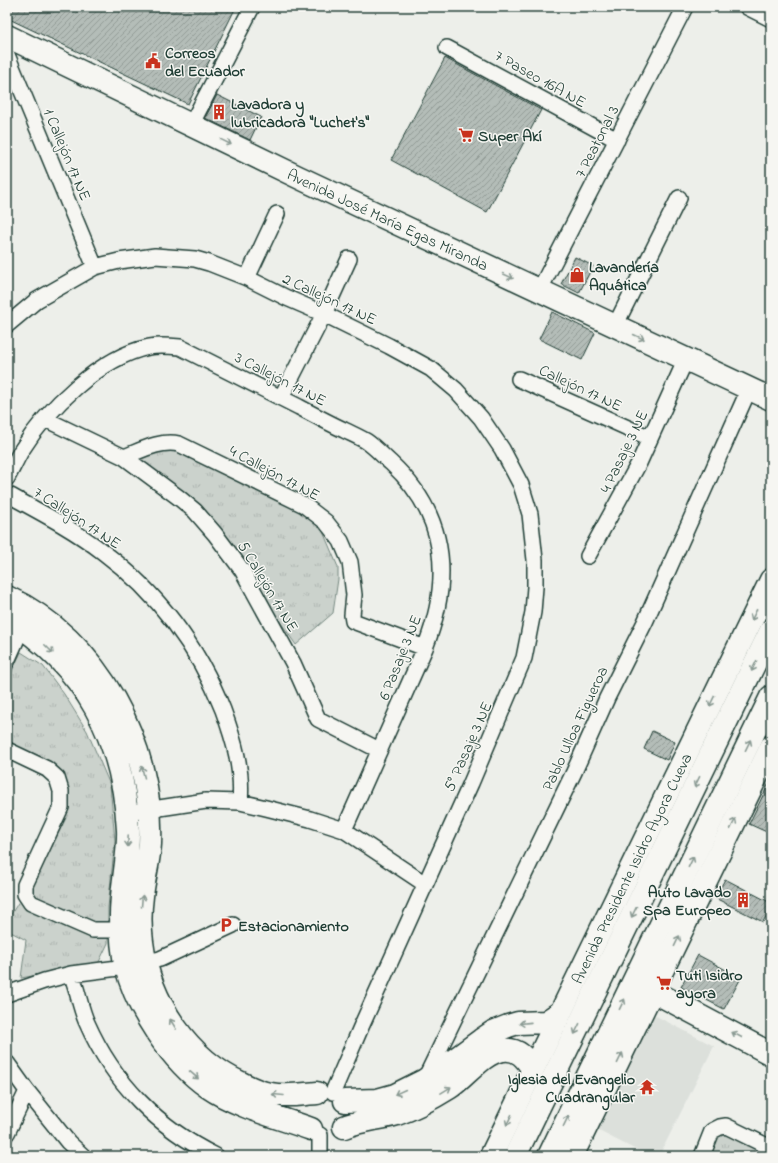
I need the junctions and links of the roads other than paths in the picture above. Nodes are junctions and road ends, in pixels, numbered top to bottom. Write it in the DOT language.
graph roads {
  1 [pos="252,7"];
  2 [pos="685,7"];
  3 [pos="747,7"];
  4 [pos="771,20"];
  5 [pos="7,36"];
  6 [pos="448,48"];
  7 [pos="7,55"];
  8 [pos="191,125"];
  9 [pos="617,140"];
  10 [pos="679,198"];
  11 [pos="277,214"];
  12 [pos="349,258"];
  13 [pos="95,267"];
  14 [pos="248,278"];
  15 [pos="539,291"];
  16 [pos="324,314"];
  17 [pos="7,325"];
  18 [pos="615,326"];
  19 [pos="686,359"];
  20 [pos="519,379"];
  21 [pos="749,389"];
  22 [pos="281,398"];
  23 [pos="771,399"];
  24 [pos="473,408"];
  25 [pos="45,419"];
  26 [pos="650,438"];
  27 [pos="366,441"];
  28 [pos="124,457"];
  29 [pos="7,478"];
  30 [pos="7,494"];
  31 [pos="588,556"];
  32 [pos="771,580"];
  33 [pos="7,597"];
  34 [pos="14,622"];
  35 [pos="771,630"];
  36 [pos="425,648"];
  37 [pos="7,661"];
  38 [pos="771,697"];
  39 [pos="771,747"];
  40 [pos="7,750"];
  41 [pos="379,750"];
  42 [pos="240,802"];
  43 [pos="149,809"];
  44 [pos="126,813"];
  45 [pos="344,830"];
  46 [pos="425,884"];
  47 [pos="233,925"];
  48 [pos="122,930"];
  49 [pos="642,963"];
  50 [pos="136,965"];
  51 [pos="72,974"];
  52 [pos="653,989"];
  53 [pos="7,994"];
  54 [pos="561,1012"];
  55 [pos="489,1045"];
  56 [pos="771,1054"];
  57 [pos="7,1063"];
  58 [pos="533,1070"];
  59 [pos="425,1080"];
  60 [pos="27,1091"];
  61 [pos="332,1096"];
  62 [pos="344,1127"];
  63 [pos="316,1132"];
  64 [pos="7,1134"];
  65 [pos="771,1149"];
  66 [pos="83,1156"];
  67 [pos="216,1156"];
  68 [pos="320,1156"];
  69 [pos="491,1156"];
  70 [pos="516,1156"];
  71 [pos="548,1156"];
  72 [pos="572,1156"];
  73 [pos="702,1156"];
  74 [pos="768,1156"];
  1 -- 8 [label="street"];
  2 -- 9 [label="street, 7 Peatonal 3"];
  3 -- 4 [label="street"];
  5 -- 8 [label="street, Avenida José María Egas Miranda"];
  6 -- 9 [label="street, 7 Paseo 16A NE"];
  7 -- 13 [label="street, 1 Callejón 17 NE"];
  8 -- 15 [label="street, Avenida José María Egas Miranda, one-way"];
  9 -- 15 [label="street, 7 Peatonal 3"];
  10 -- 18 [label="street"];
  11 -- 14 [label="street"];
  12 -- 16 [label="street"];
  13 -- 14 [label="street, 2 Callejón 17 NE"];
  13 -- 17 [label="street, 2 Callejón 17 NE"];
  14 -- 16 [label="street, 2 Callejón 17 NE"];
  15 -- 18 [label="street, Avenida José María Egas Miranda"];
  16 -- 22 [label="street"];
  16 -- 24 [label="street, 2 Callejón 17 NE"];
  18 -- 19 [label="street, Avenida José María Egas Miranda, one-way"];
  19 -- 21 [label="street, Avenida José María Egas Miranda"];
  19 -- 26 [label="street, 4 Pasaje 3 NE"];
  20 -- 26 [label="street, Callejón 17 NE"];
  21 -- 23 [label="street, Avenida José María Egas Miranda"];
  21 -- 59 [label="street, Pablo Ulloa Figueroa"];
  22 -- 25 [label="street, 3 Callejón 17 NE"];
  22 -- 27 [label="street, 3 Callejón 17 NE"];
  24 -- 46 [label="street, 5° Pasaje 3 NE"];
  25 -- 28 [label="street, 5 Callejón 17 NE"];
  25 -- 29 [label="street"];
  26 -- 31 [label="street, 4 Pasaje 3 NE"];
  27 -- 36 [label="street, 6 Pasaje 3 NE"];
  28 -- 36 [label="street, 4 Callejón 17 NE"];
  28 -- 41 [label="street, 5 Callejón 17 NE"];
  30 -- 42 [label="street, 7 Callejón 17 NE"];
  32 -- 54 [label="street, Avenida Presidente Isidro Ayora Cueva, one-way"];
  43 -- 33 [label="street, one-way"];
  34 -- 37 [label="street"];
  34 -- 44 [label="street, one-way"];
  35 -- 70 [label="street, Avenida Presidente Isidro Ayora Cueva, one-way"];
  36 -- 41 [label="street, 6 Pasaje 3 NE"];
  49 -- 38 [label="street, one-way"];
  52 -- 39 [label="street, one-way"];
  40 -- 48 [label="street"];
  41 -- 45 [label="street, 6 Pasaje 3 NE"];
  42 -- 43 [label="street"];
  42 -- 45 [label="street"];
  43 -- 44 [label="street"];
  50 -- 43 [label="street, one-way"];
  44 -- 48 [label="street, one-way"];
  45 -- 46 [label="street"];
  46 -- 61 [label="street, 5° Pasaje 3 NE"];
  47 -- 50 [label="street"];
  48 -- 50 [label="street"];
  49 -- 52 [label="street"];
  71 -- 49 [label="street, one-way"];
  50 -- 51 [label="street"];
  61 -- 50 [label="street, one-way"];
  50 -- 63 [label="street, one-way"];
  51 -- 53 [label="street"];
  51 -- 67 [label="street"];
  56 -- 52 [label="street, one-way"];
  72 -- 52 [label="street, one-way"];
  54 -- 55 [label="street, one-way"];
  54 -- 58 [label="street, Avenida Presidente Isidro Ayora Cueva"];
  55 -- 58 [label="street"];
  55 -- 59 [label="street"];
  62 -- 55 [label="street, one-way"];
  57 -- 60 [label="street"];
  58 -- 69 [label="street, Avenida Presidente Isidro Ayora Cueva, one-way"];
  59 -- 61 [label="street, one-way"];
  60 -- 64 [label="street"];
  60 -- 66 [label="street"];
  61 -- 62 [label="street"];
  61 -- 63 [label="street"];
  62 -- 63 [label="street"];
  63 -- 68 [label="street"];
  65 -- 73 [label="street"];
  65 -- 74 [label="street"];
}
